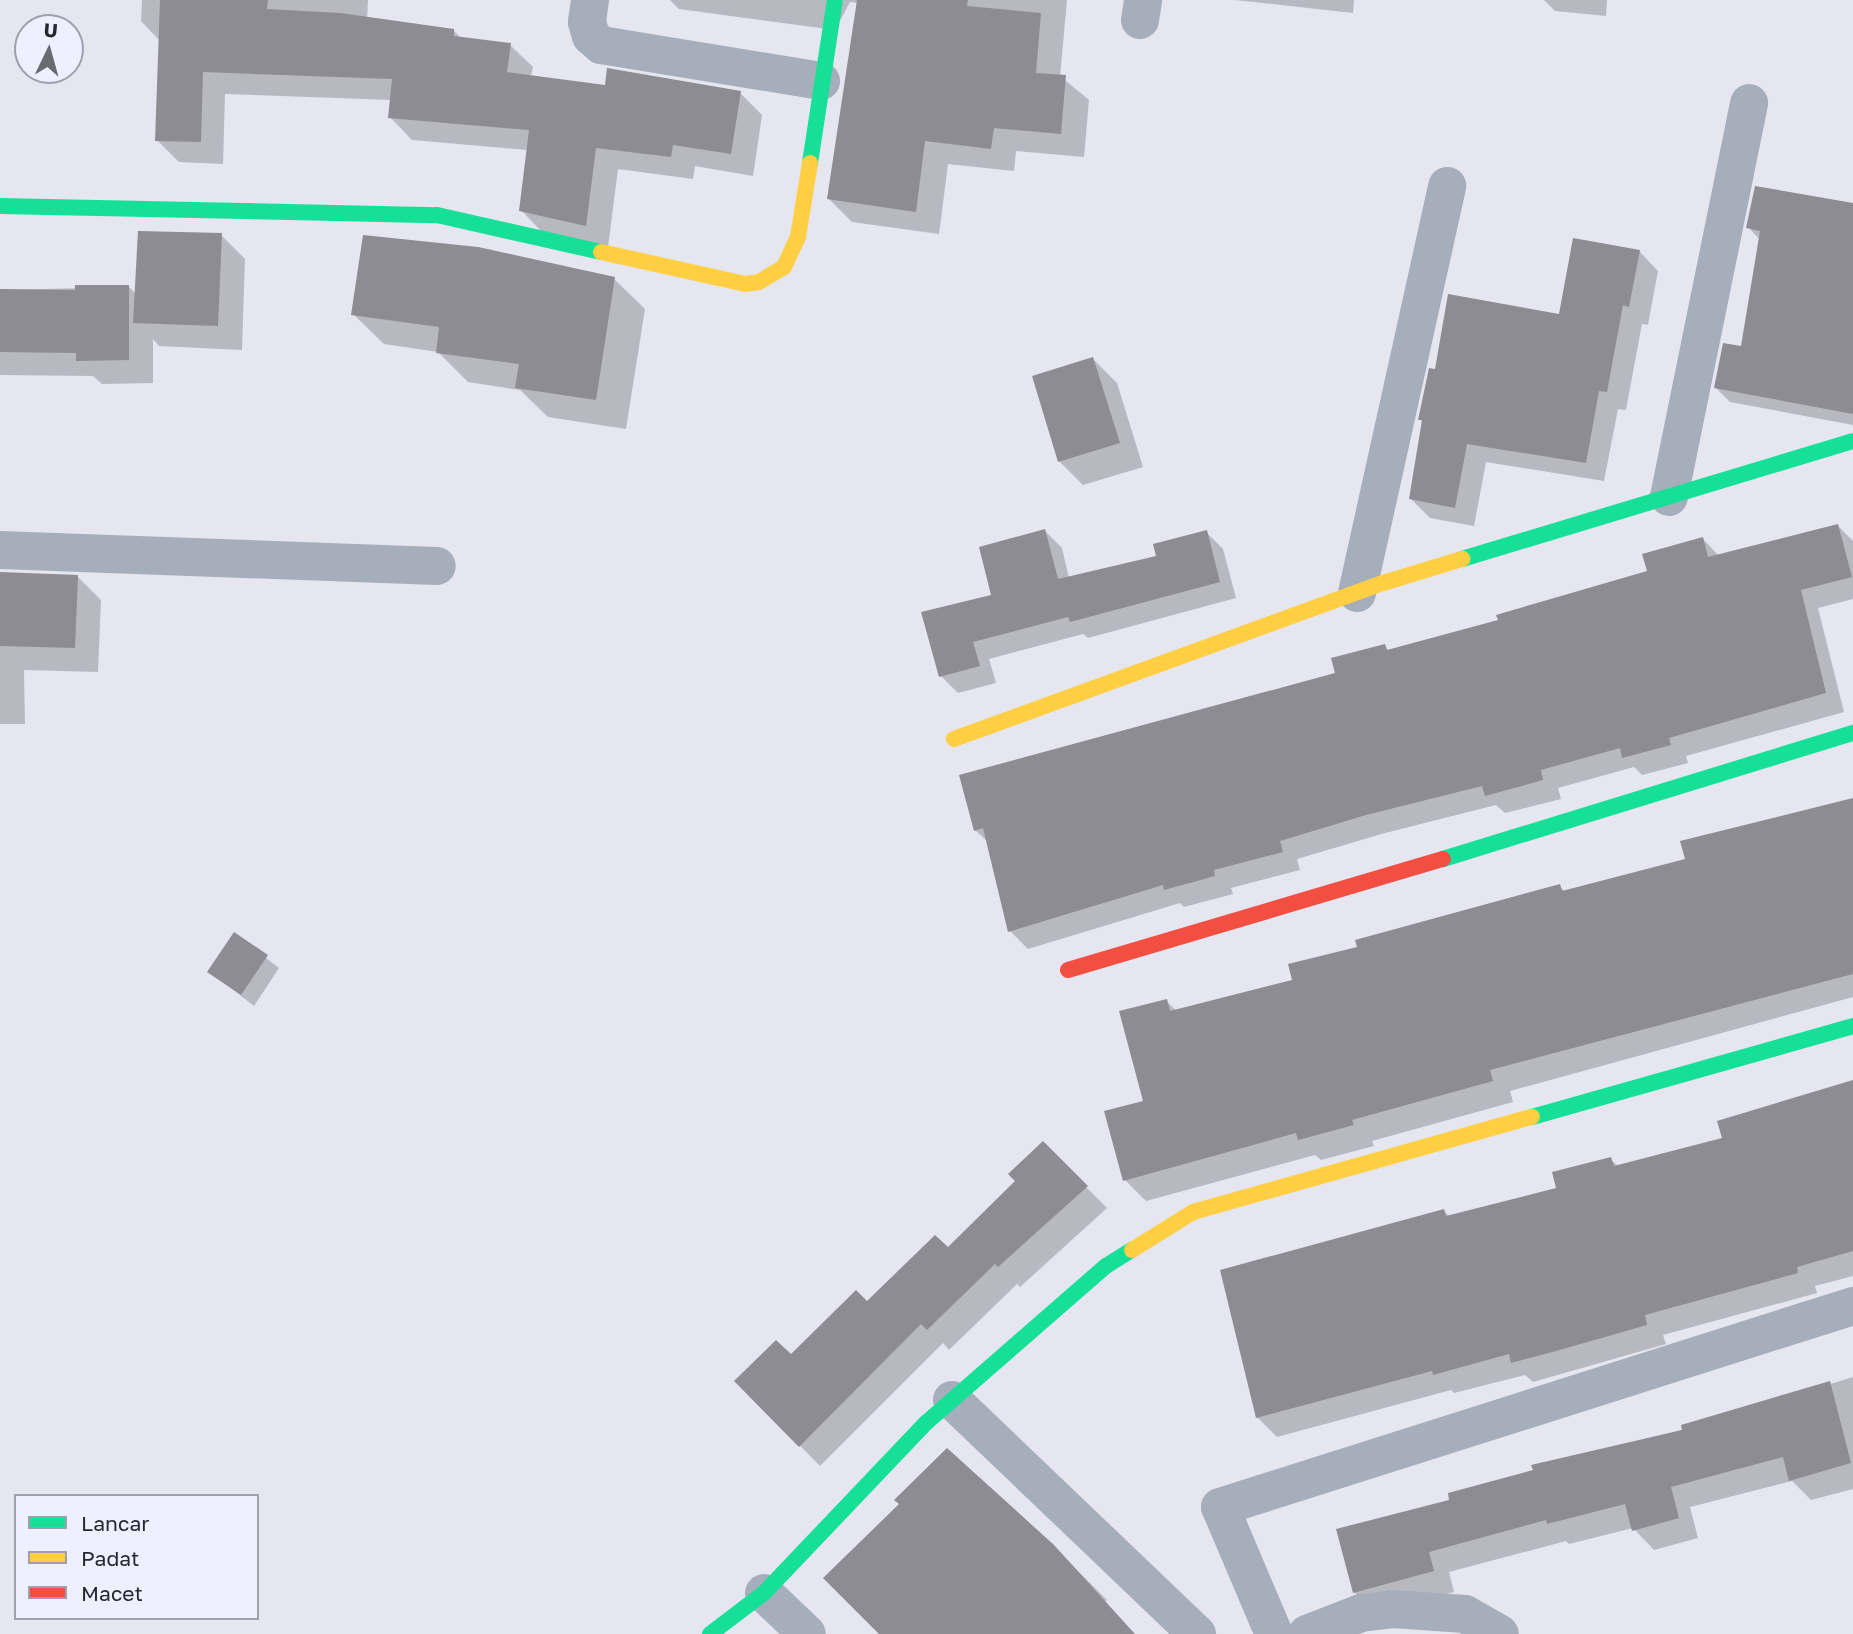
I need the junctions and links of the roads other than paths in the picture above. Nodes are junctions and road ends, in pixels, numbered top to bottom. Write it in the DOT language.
graph roads {
  1 [pos="590,0"];
  2 [pos="835,0"];
  3 [pos="821,81"];
  4 [pos="1749,103"];
  5 [pos="1447,186"];
  6 [pos="0,206"];
  7 [pos="1853,441"];
  8 [pos="1669,497"];
  9 [pos="0,550"];
  10 [pos="437,565"];
  11 [pos="1357,593"];
  12 [pos="1853,733"];
  13 [pos="954,739"];
  14 [pos="1068,970"];
  15 [pos="1853,1026"];
  16 [pos="1853,1307"];
  17 [pos="952,1400"];
  18 [pos="764,1593"];
  19 [pos="710,1634"];
  20 [pos="807,1634"];
  21 [pos="1197,1634"];
  22 [pos="1274,1634"];
  23 [pos="1307,1634"];
  24 [pos="1500,1634"];
  1 -- 3 [label="street"];
  2 -- 3 [label="street"];
  3 -- 6 [label="street"];
  4 -- 8 [label="street"];
  5 -- 11 [label="street"];
  7 -- 8 [label="street"];
  8 -- 11 [label="street"];
  9 -- 10 [label="street"];
  11 -- 13 [label="street"];
  12 -- 14 [label="street"];
  15 -- 17 [label="street"];
  16 -- 22 [label="street"];
  17 -- 18 [label="street"];
  17 -- 21 [label="street"];
  18 -- 19 [label="street"];
  18 -- 20 [label="street"];
  23 -- 24 [label="street"];
}
